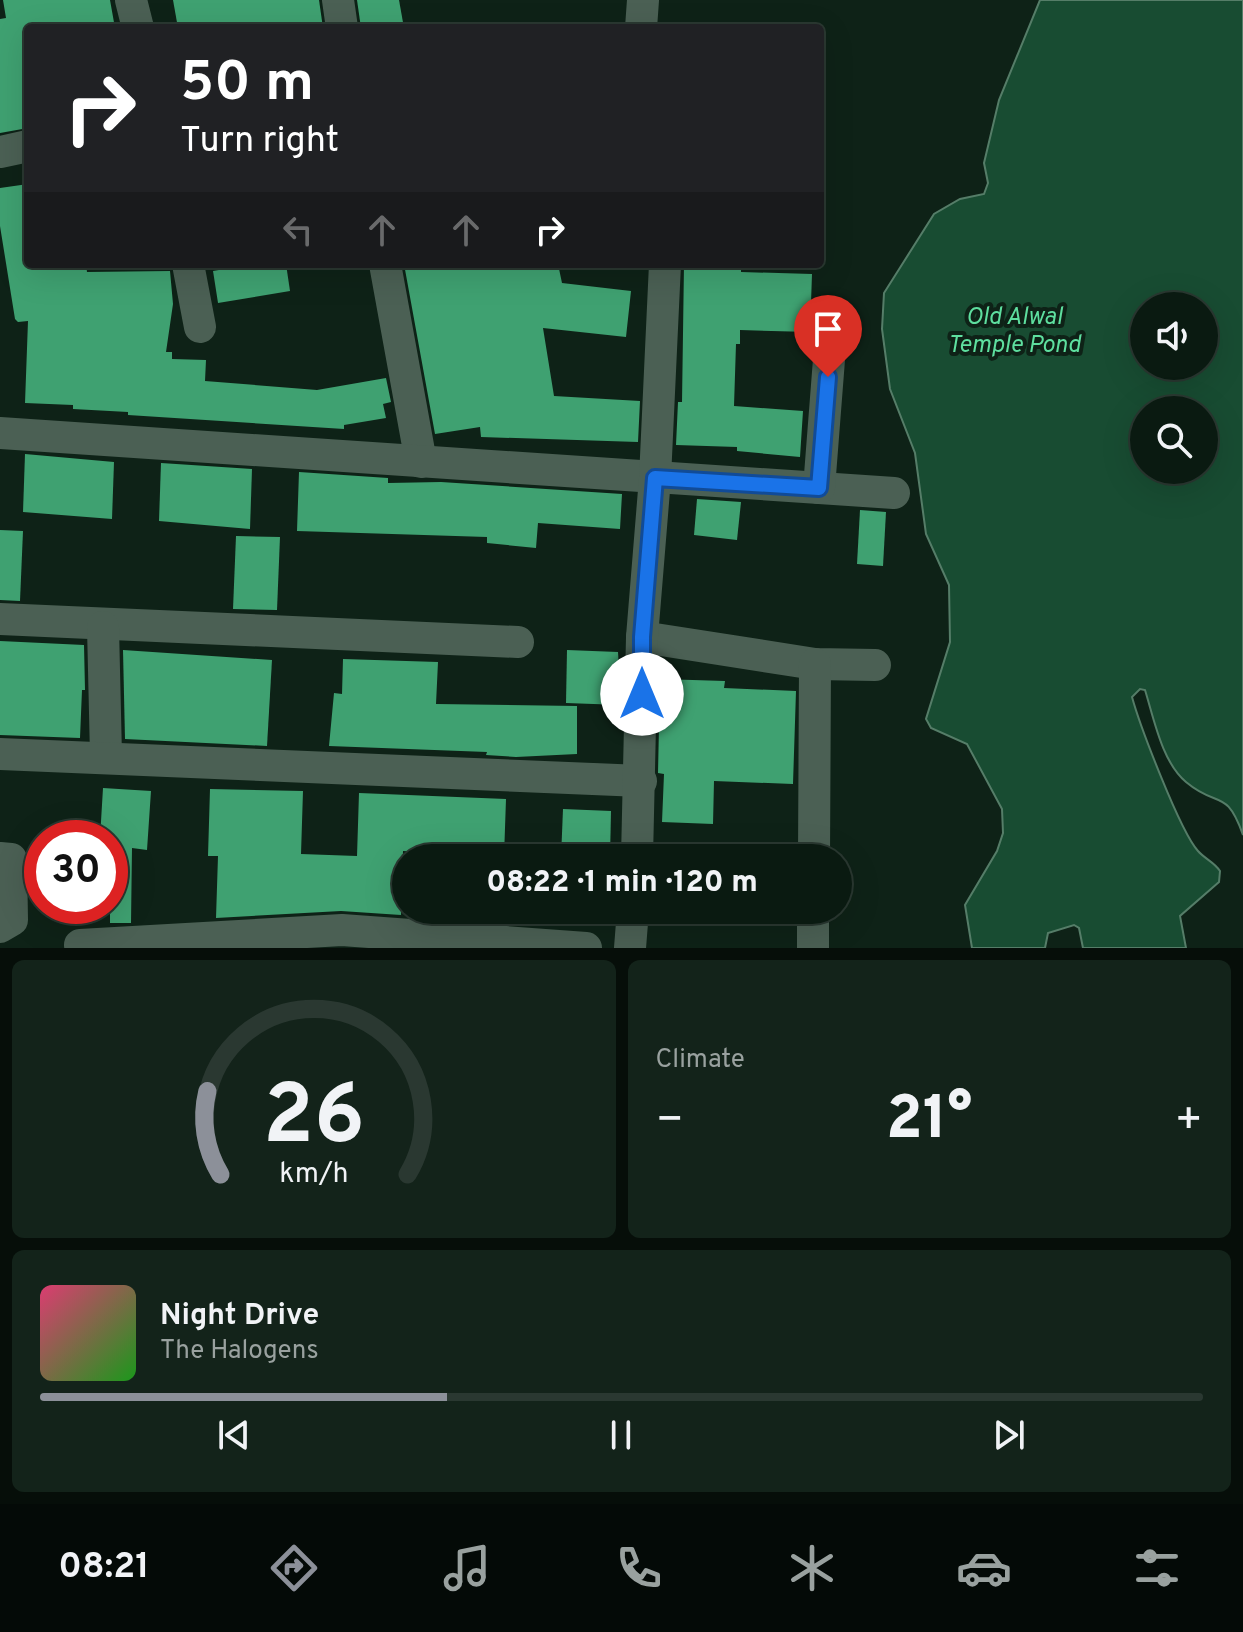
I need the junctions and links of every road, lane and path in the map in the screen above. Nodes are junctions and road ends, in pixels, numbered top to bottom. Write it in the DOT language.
graph roads {
  1 [pos="131,0"];
  2 [pos="338,0"];
  3 [pos="643,0"];
  4 [pos="137,24"];
  5 [pos="341,24"];
  6 [pos="641,24"];
  7 [pos="24,147"];
  8 [pos="0,152"];
  9 [pos="189,268"];
  10 [pos="386,268"];
  11 [pos="665,268"];
  12 [pos="832,321"];
  13 [pos="200,327"];
  14 [pos="0,433"];
  15 [pos="421,462"];
  16 [pos="655,478"];
  17 [pos="819,488"];
  18 [pos="894,493"];
  19 [pos="0,619"];
  20 [pos="103,627"];
  21 [pos="642,637"];
  22 [pos="518,642"];
  23 [pos="815,664"];
  24 [pos="875,665"];
  25 [pos="0,754"];
  26 [pos="106,756"];
  27 [pos="641,781"];
  28 [pos="638,844"];
  29 [pos="814,844"];
  30 [pos="0,858"];
  31 [pos="632,924"];
  32 [pos="813,924"];
  33 [pos="0,927"];
  34 [pos="80,945"];
  35 [pos="123,945"];
  36 [pos="586,948"];
  37 [pos="630,948"];
  38 [pos="813,948"];
  1 -- 4 [label="street"];
  2 -- 5 [label="street"];
  3 -- 6 [label="street"];
  7 -- 8 [label="street"];
  9 -- 13 [label="street"];
  10 -- 15 [label="street"];
  11 -- 16 [label="street"];
  12 -- 17 [label="street"];
  14 -- 15 [label="street"];
  15 -- 16 [label="street"];
  16 -- 17 [label="street"];
  16 -- 21 [label="street"];
  17 -- 18 [label="street"];
  19 -- 20 [label="street"];
  20 -- 22 [label="street"];
  20 -- 26 [label="street"];
  21 -- 23 [label="street"];
  21 -- 27 [label="street"];
  23 -- 24 [label="street"];
  23 -- 29 [label="street"];
  25 -- 26 [label="street"];
  26 -- 27 [label="street"];
  27 -- 28 [label="street"];
  30 -- 33 [label="street"];
  31 -- 37 [label="street"];
  32 -- 38 [label="street"];
  34 -- 35 [label="street"];
  35 -- 36 [label="street"];
}
